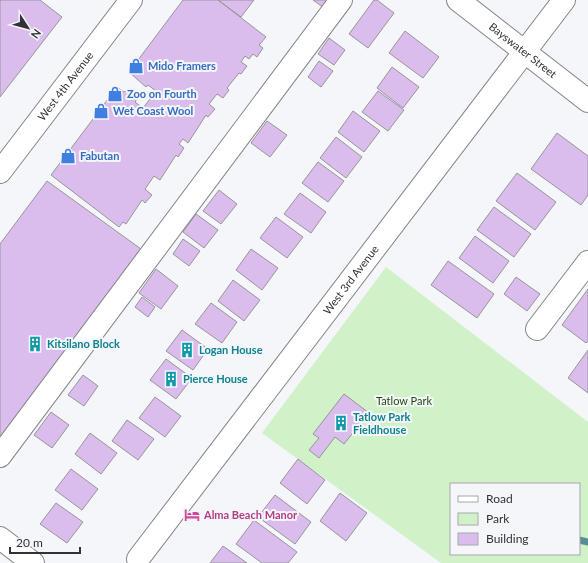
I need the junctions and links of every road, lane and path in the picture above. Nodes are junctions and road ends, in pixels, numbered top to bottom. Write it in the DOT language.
graph roads {
  1 [pos="131,0"];
  2 [pos="341,0"];
  3 [pos="458,0"];
  4 [pos="564,0"];
  5 [pos="524,51"];
  6 [pos="588,101"];
  7 [pos="0,172"];
  8 [pos="588,262"];
  9 [pos="537,328"];
  10 [pos="0,456"];
  11 [pos="0,538"];
  12 [pos="138,559"];
  13 [pos="33,563"];
  1 -- 7 [label="street, West 4th Avenue"];
  2 -- 10 [label="street"];
  3 -- 5 [label="street, Bayswater Street"];
  4 -- 5 [label="street, West 3rd Avenue"];
  5 -- 6 [label="street, Bayswater Street"];
  5 -- 12 [label="street, West 3rd Avenue"];
  8 -- 9 [label="street"];
  11 -- 13 [label="street"];
}
